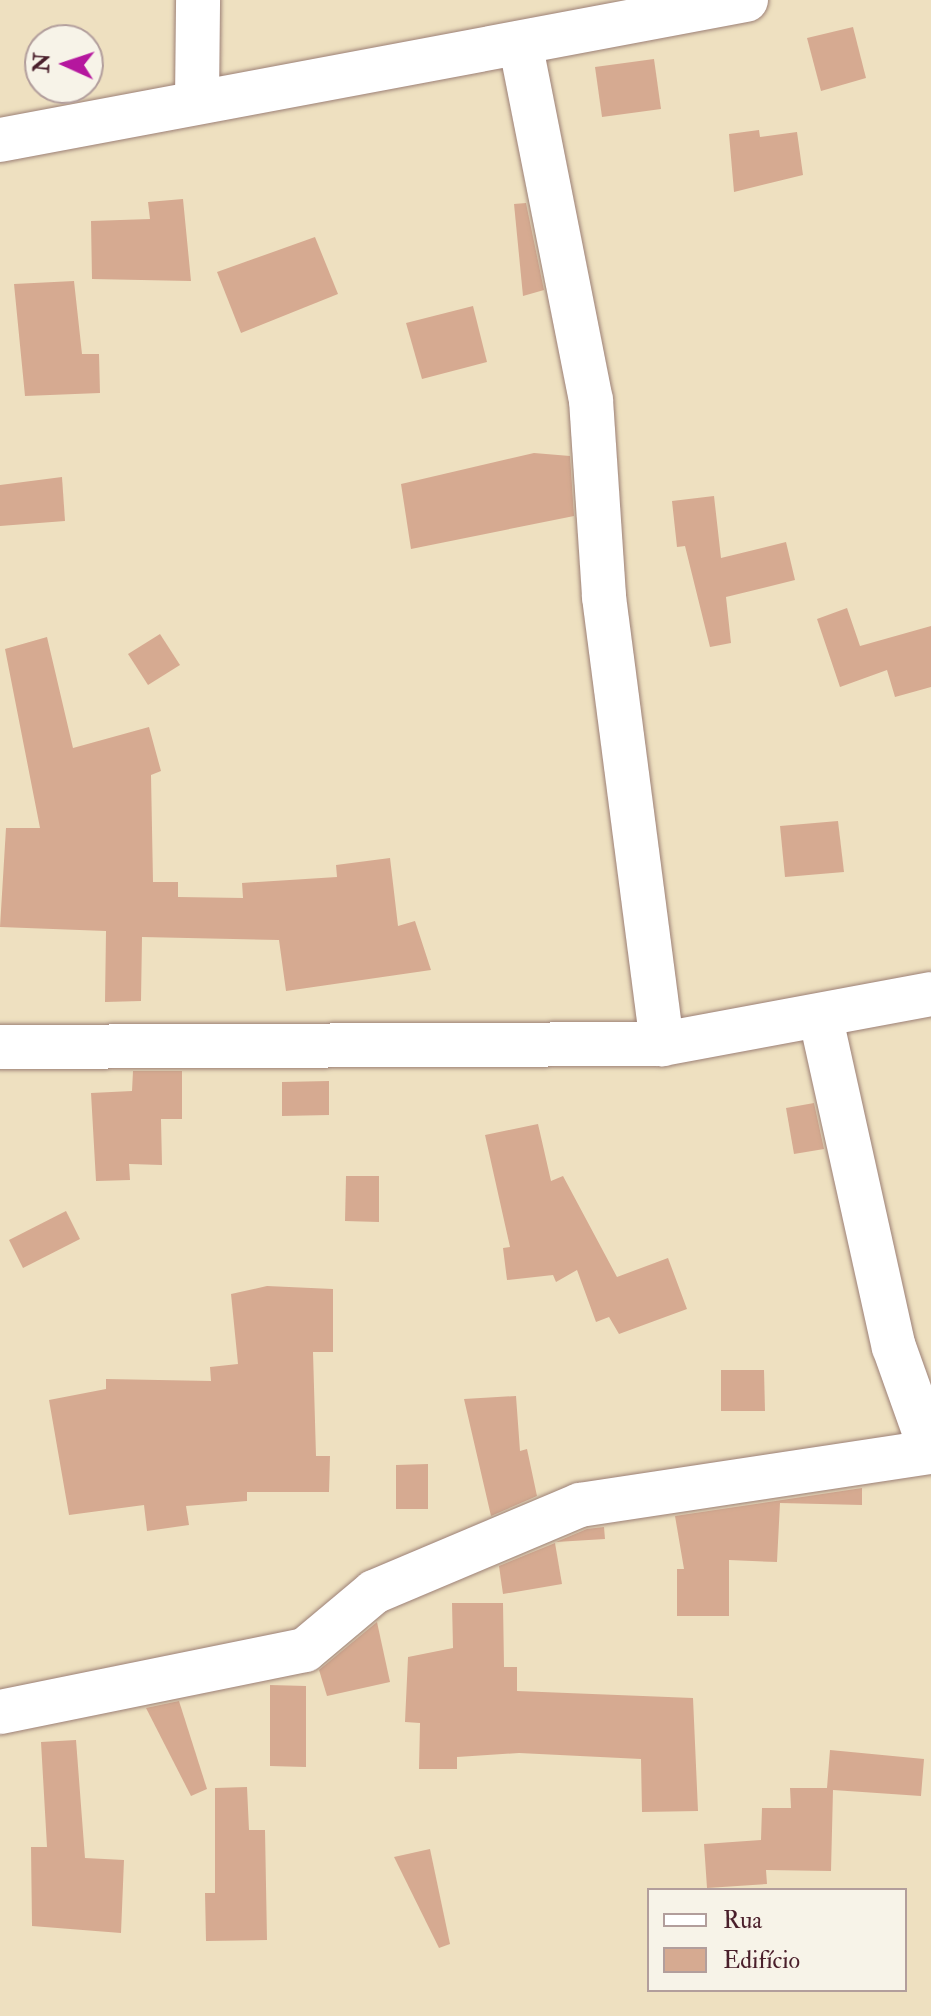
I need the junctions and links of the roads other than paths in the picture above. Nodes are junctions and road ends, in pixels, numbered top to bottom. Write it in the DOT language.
graph roads {
  1 [pos="198,0"];
  2 [pos="746,0"];
  3 [pos="521,47"];
  4 [pos="197,101"];
  5 [pos="0,140"];
  6 [pos="931,994"];
  7 [pos="821,1019"];
  8 [pos="662,1044"];
  9 [pos="0,1047"];
  10 [pos="931,1451"];
  11 [pos="0,1712"];
  1 -- 4 [label="street"];
  2 -- 3 [label="street"];
  3 -- 4 [label="street"];
  3 -- 8 [label="street"];
  4 -- 5 [label="street"];
  6 -- 7 [label="street"];
  7 -- 8 [label="street"];
  7 -- 10 [label="street"];
  8 -- 9 [label="street"];
  10 -- 11 [label="street"];
}
